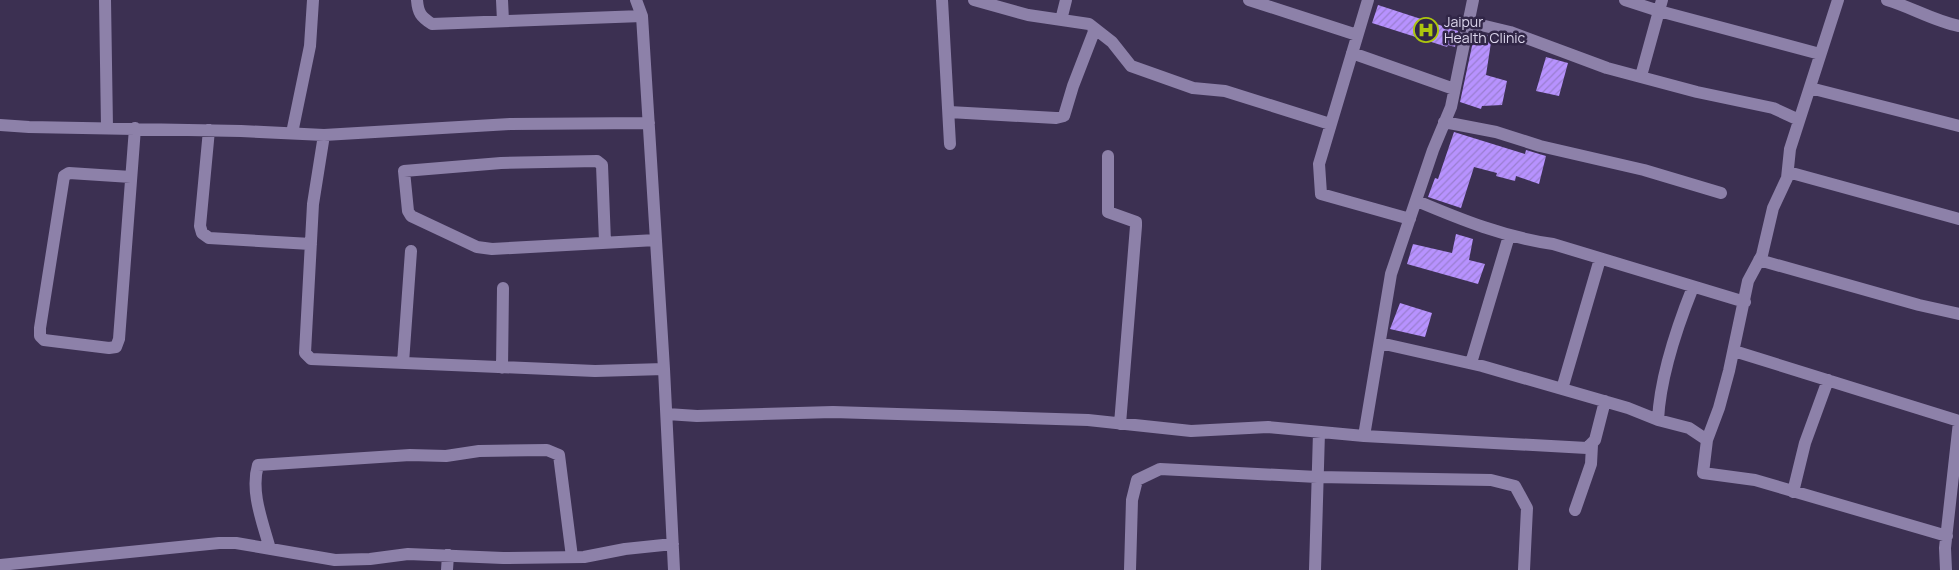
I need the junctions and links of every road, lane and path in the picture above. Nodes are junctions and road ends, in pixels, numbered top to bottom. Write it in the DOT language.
graph roads {
  1 [pos="105,0"];
  2 [pos="313,0"];
  3 [pos="417,0"];
  4 [pos="502,0"];
  5 [pos="942,0"];
  6 [pos="974,0"];
  7 [pos="1066,0"];
  8 [pos="1249,0"];
  9 [pos="1368,0"];
  10 [pos="1473,0"];
  11 [pos="1625,0"];
  12 [pos="1838,0"];
  13 [pos="1887,0"];
  14 [pos="1661,6"];
  15 [pos="641,7"];
  16 [pos="1061,20"];
  17 [pos="503,21"];
  18 [pos="1467,23"];
  19 [pos="1959,26"];
  20 [pos="1095,29"];
  21 [pos="1357,35"];
  22 [pos="1352,53"];
  23 [pos="1820,54"];
  24 [pos="1641,76"];
  25 [pos="1810,88"];
  26 [pos="1454,89"];
  27 [pos="948,112"];
  28 [pos="1799,120"];
  29 [pos="1444,122"];
  30 [pos="649,123"];
  31 [pos="1330,124"];
  32 [pos="0,125"];
  33 [pos="1959,126"];
  34 [pos="107,127"];
  35 [pos="135,128"];
  36 [pos="209,130"];
  37 [pos="292,133"];
  38 [pos="324,135"];
  39 [pos="950,144"];
  40 [pos="1108,156"];
  41 [pos="1788,172"];
  42 [pos="131,177"];
  43 [pos="1721,193"];
  44 [pos="1417,201"];
  45 [pos="1410,219"];
  46 [pos="1959,219"];
  47 [pos="1509,236"];
  48 [pos="656,240"];
  49 [pos="605,242"];
  50 [pos="311,244"];
  51 [pos="411,251"];
  52 [pos="1600,259"];
  53 [pos="1760,260"];
  54 [pos="1693,287"];
  55 [pos="504,288"];
  56 [pos="1745,302"];
  57 [pos="1959,314"];
  58 [pos="1380,343"];
  59 [pos="1734,351"];
  60 [pos="403,363"];
  61 [pos="1470,363"];
  62 [pos="502,368"];
  63 [pos="664,369"];
  64 [pos="1828,380"];
  65 [pos="1562,389"];
  66 [pos="1605,402"];
  67 [pos="667,414"];
  68 [pos="1658,420"];
  69 [pos="1959,422"];
  70 [pos="1120,424"];
  71 [pos="1319,432"];
  72 [pos="1364,436"];
  73 [pos="1707,440"];
  74 [pos="1592,445"];
  75 [pos="1957,459"];
  76 [pos="1318,477"];
  77 [pos="1793,492"];
  78 [pos="1575,510"];
  79 [pos="1946,542"];
  80 [pos="673,544"];
  81 [pos="270,550"];
  82 [pos="1959,551"];
  83 [pos="448,555"];
  84 [pos="572,557"];
  85 [pos="0,565"];
  86 [pos="447,570"];
  87 [pos="674,570"];
  88 [pos="1130,570"];
  89 [pos="1315,570"];
  90 [pos="1524,570"];
  91 [pos="1946,570"];
  1 -- 34 [label="street"];
  2 -- 37 [label="street"];
  3 -- 17 [label="street"];
  4 -- 17 [label="street"];
  5 -- 27 [label="street"];
  6 -- 16 [label="street"];
  7 -- 16 [label="street"];
  8 -- 21 [label="street"];
  9 -- 21 [label="street"];
  10 -- 18 [label="street"];
  11 -- 14 [label="street"];
  12 -- 23 [label="street"];
  13 -- 19 [label="street"];
  14 -- 23 [label="street"];
  14 -- 24 [label="street"];
  15 -- 17 [label="street"];
  15 -- 30 [label="street"];
  16 -- 20 [label="street"];
  18 -- 24 [label="street"];
  18 -- 26 [label="street"];
  20 -- 27 [label="street"];
  20 -- 31 [label="street"];
  21 -- 22 [label="street"];
  22 -- 26 [label="street"];
  22 -- 31 [label="street"];
  23 -- 25 [label="street"];
  24 -- 28 [label="street"];
  25 -- 28 [label="street"];
  25 -- 33 [label="street"];
  26 -- 29 [label="street"];
  27 -- 39 [label="street"];
  28 -- 41 [label="street"];
  29 -- 43 [label="street"];
  29 -- 44 [label="street"];
  30 -- 38 [label="street"];
  30 -- 48 [label="street"];
  31 -- 45 [label="street"];
  32 -- 34 [label="street"];
  34 -- 35 [label="street"];
  35 -- 36 [label="street"];
  35 -- 42 [label="street"];
  36 -- 37 [label="street"];
  36 -- 50 [label="street"];
  37 -- 38 [label="street"];
  38 -- 50 [label="street"];
  40 -- 70 [label="street"];
  41 -- 46 [label="street"];
  41 -- 53 [label="street"];
  42 -- 42 [label="street"];
  44 -- 45 [label="street"];
  44 -- 47 [label="street"];
  45 -- 58 [label="street"];
  47 -- 52 [label="street"];
  47 -- 61 [label="street"];
  48 -- 49 [label="street"];
  48 -- 63 [label="street"];
  49 -- 49 [label="street"];
  50 -- 60 [label="street"];
  51 -- 60 [label="street"];
  52 -- 54 [label="street"];
  52 -- 65 [label="street"];
  53 -- 56 [label="street"];
  53 -- 57 [label="street"];
  54 -- 56 [label="street"];
  54 -- 68 [label="street"];
  55 -- 62 [label="street"];
  56 -- 59 [label="street"];
  58 -- 61 [label="street"];
  58 -- 72 [label="street"];
  59 -- 64 [label="street"];
  59 -- 73 [label="street"];
  60 -- 62 [label="street"];
  61 -- 65 [label="street"];
  62 -- 63 [label="street"];
  63 -- 67 [label="street"];
  64 -- 69 [label="street"];
  64 -- 77 [label="street"];
  65 -- 66 [label="street"];
  66 -- 68 [label="street"];
  66 -- 74 [label="street"];
  67 -- 70 [label="street"];
  67 -- 80 [label="street"];
  68 -- 73 [label="street"];
  69 -- 75 [label="street"];
  70 -- 71 [label="street"];
  71 -- 72 [label="street"];
  71 -- 76 [label="street"];
  72 -- 74 [label="street"];
  73 -- 77 [label="street"];
  74 -- 78 [label="street"];
  75 -- 79 [label="street"];
  76 -- 88 [label="street"];
  76 -- 89 [label="street"];
  76 -- 90 [label="street"];
  77 -- 79 [label="street"];
  79 -- 82 [label="street"];
  79 -- 91 [label="street"];
  80 -- 84 [label="street"];
  80 -- 87 [label="street"];
  81 -- 83 [label="street"];
  81 -- 84 [label="street"];
  81 -- 85 [label="street"];
  83 -- 84 [label="street"];
  83 -- 86 [label="street"];
}
